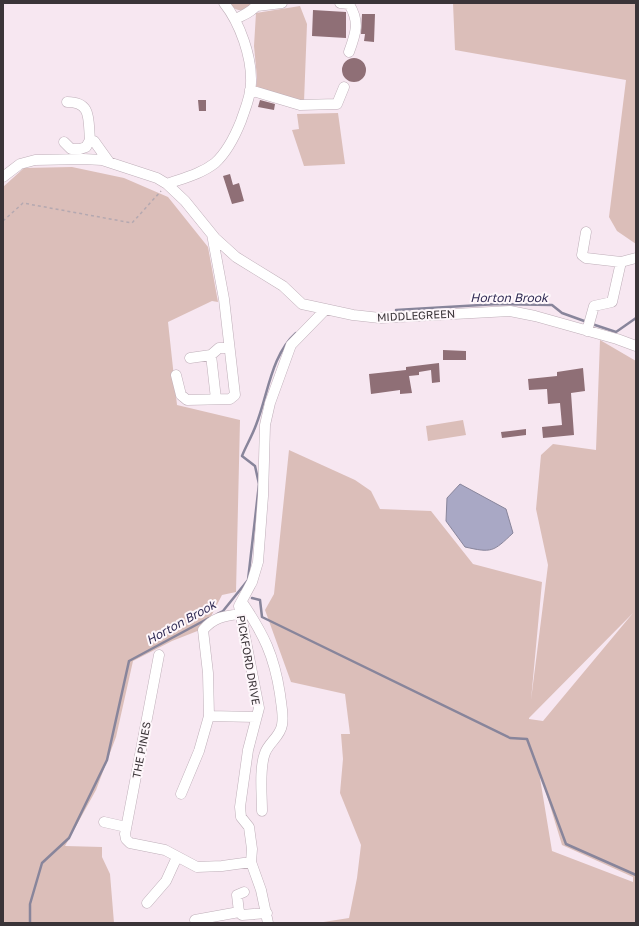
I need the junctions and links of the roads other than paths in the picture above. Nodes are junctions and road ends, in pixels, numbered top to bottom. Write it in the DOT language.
graph roads {
  1 [pos="224,3"];
  2 [pos="282,3"];
  3 [pos="340,3"];
  4 [pos="257,4"];
  5 [pos="236,19"];
  6 [pos="348,52"];
  7 [pos="344,87"];
  8 [pos="250,90"];
  9 [pos="67,102"];
  10 [pos="90,140"];
  11 [pos="64,142"];
  12 [pos="109,162"];
  13 [pos="3,177"];
  14 [pos="167,184"];
  15 [pos="586,232"];
  16 [pos="212,234"];
  17 [pos="636,258"];
  18 [pos="621,262"];
  19 [pos="326,309"];
  20 [pos="587,331"];
  21 [pos="636,346"];
  22 [pos="229,348"];
  23 [pos="211,355"];
  24 [pos="190,358"];
  25 [pos="176,375"];
  26 [pos="216,399"];
  27 [pos="241,607"];
  28 [pos="159,655"];
  29 [pos="209,716"];
  30 [pos="256,717"];
  31 [pos="181,794"];
  32 [pos="262,811"];
  33 [pos="104,822"];
  34 [pos="126,827"];
  35 [pos="177,857"];
  36 [pos="251,862"];
  37 [pos="244,892"];
  38 [pos="147,903"];
  39 [pos="239,912"];
  40 [pos="267,918"];
  41 [pos="195,920"];
  1 -- 5 [label="street"];
  2 -- 4 [label="street"];
  3 -- 6 [label="street"];
  4 -- 5 [label="street"];
  5 -- 8 [label="street"];
  7 -- 8 [label="street"];
  8 -- 14 [label="street"];
  9 -- 10 [label="street"];
  10 -- 11 [label="street"];
  10 -- 12 [label="street"];
  12 -- 13 [label="street, MIDDLEGREEN"];
  12 -- 14 [label="street, MIDDLEGREEN"];
  14 -- 16 [label="street, MIDDLEGREEN"];
  15 -- 18 [label="street"];
  16 -- 19 [label="street, MIDDLEGREEN"];
  16 -- 22 [label="street"];
  17 -- 18 [label="street"];
  18 -- 20 [label="street"];
  19 -- 20 [label="street, MIDDLEGREEN"];
  19 -- 27 [label="street"];
  20 -- 21 [label="street, MIDDLEGREEN"];
  22 -- 23 [label="street"];
  22 -- 26 [label="street"];
  23 -- 24 [label="street"];
  23 -- 26 [label="street"];
  25 -- 26 [label="street"];
  27 -- 29 [label="street"];
  27 -- 30 [label="street, PICKFORD DRIVE"];
  27 -- 32 [label="street"];
  28 -- 34 [label="street, THE PINES"];
  29 -- 30 [label="street"];
  29 -- 31 [label="street"];
  30 -- 36 [label="street, PICKFORD DRIVE"];
  33 -- 34 [label="street"];
  34 -- 35 [label="street, THE PINES"];
  35 -- 36 [label="street"];
  35 -- 38 [label="street"];
  36 -- 40 [label="street, PICKFORD DRIVE"];
  37 -- 39 [label="street"];
  39 -- 40 [label="street"];
  39 -- 41 [label="street"];
}
